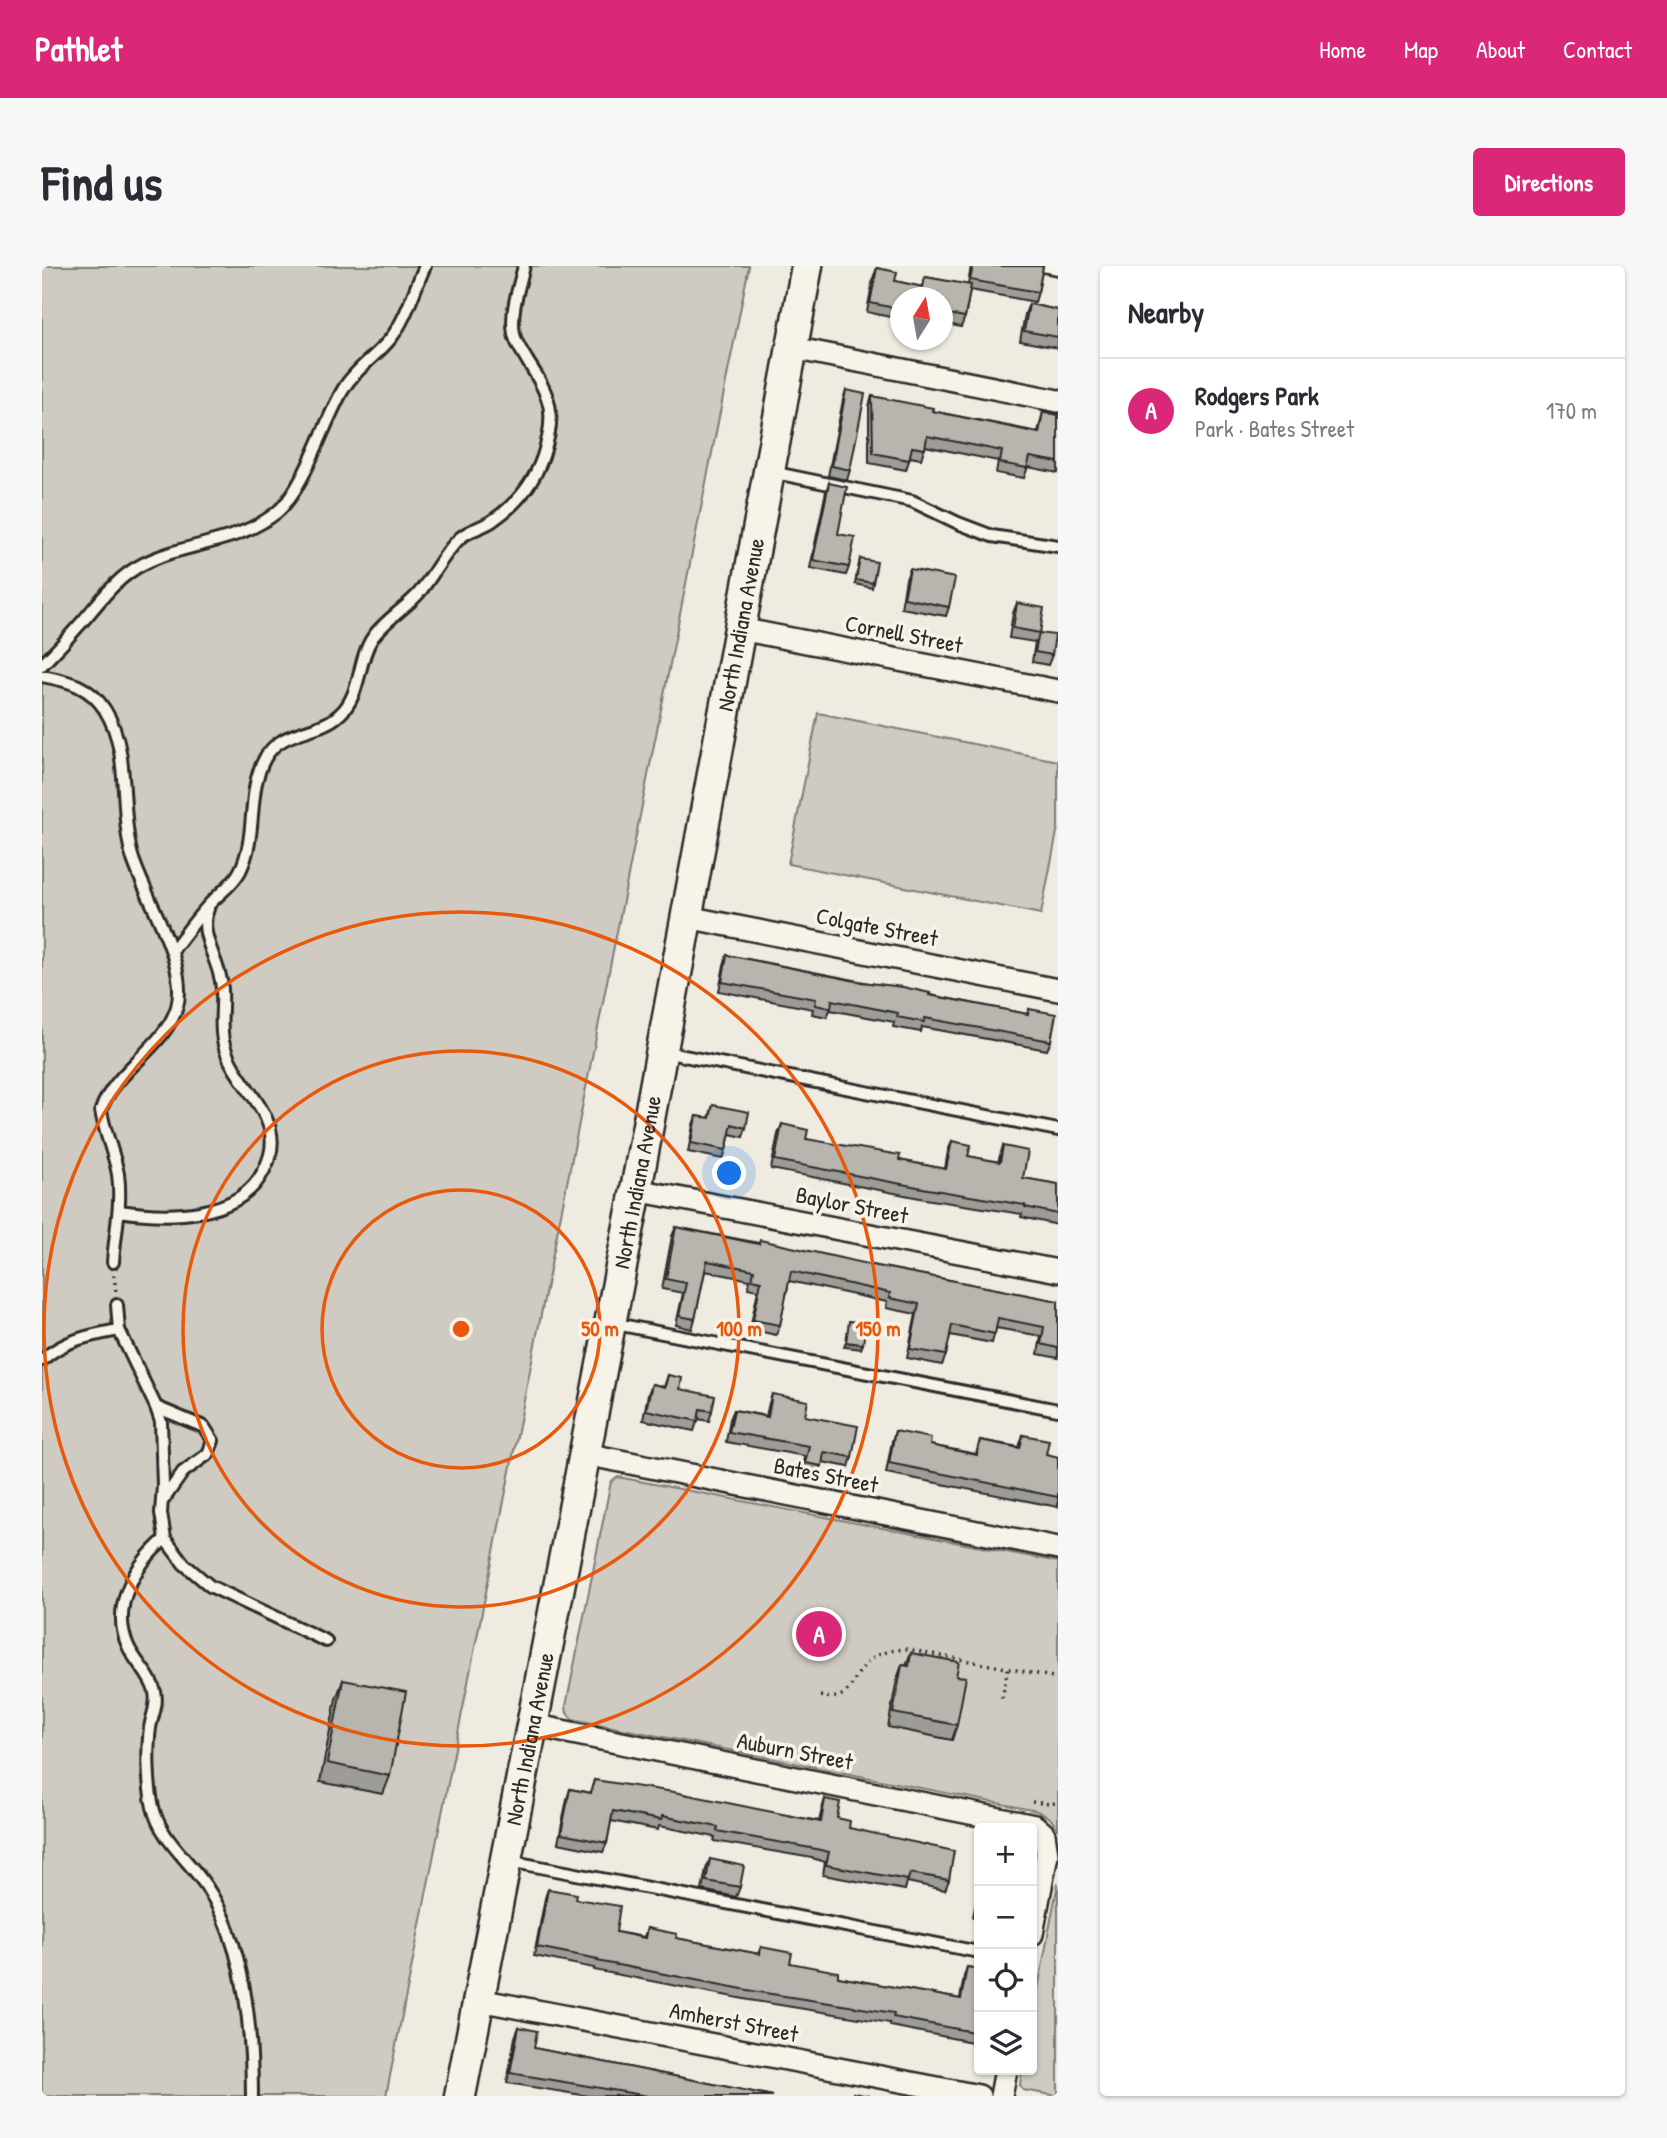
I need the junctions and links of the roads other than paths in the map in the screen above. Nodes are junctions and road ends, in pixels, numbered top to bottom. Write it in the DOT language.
graph roads {
  1 [pos="425,266"];
  2 [pos="524,266"];
  3 [pos="807,266"];
  4 [pos="1043,266"];
  5 [pos="1058,269"];
  6 [pos="793,348"];
  7 [pos="1058,401"];
  8 [pos="770,472"];
  9 [pos="1058,546"];
  10 [pos="740,629"];
  11 [pos="42,665"];
  12 [pos="42,676"];
  13 [pos="1058,691"];
  14 [pos="210,903"];
  15 [pos="687,917"];
  16 [pos="172,951"];
  17 [pos="1058,990"];
  18 [pos="662,1052"];
  19 [pos="1058,1130"];
  20 [pos="636,1190"];
  21 [pos="119,1211"];
  22 [pos="113,1262"];
  23 [pos="1058,1272"];
  24 [pos="117,1305"];
  25 [pos="610,1323"];
  26 [pos="119,1330"];
  27 [pos="42,1360"];
  28 [pos="156,1407"];
  29 [pos="1058,1410"];
  30 [pos="584,1454"];
  31 [pos="162,1503"];
  32 [pos="165,1539"];
  33 [pos="1058,1548"];
  34 [pos="326,1641"];
  35 [pos="532,1725"];
  36 [pos="506,1860"];
  37 [pos="1037,1907"];
  38 [pos="974,1951"];
  39 [pos="479,2000"];
  40 [pos="1005,2075"];
  41 [pos="252,2096"];
  42 [pos="460,2096"];
  43 [pos="979,2096"];
  44 [pos="1001,2096"];
  1 -- 11 [label="lane"];
  2 -- 14 [label="lane"];
  3 -- 6 [label="main road, North Indiana Avenue"];
  4 -- 5 [label="lane"];
  6 -- 7 [label="street"];
  6 -- 8 [label="main road, North Indiana Avenue"];
  8 -- 9 [label="lane"];
  8 -- 10 [label="main road, North Indiana Avenue"];
  10 -- 13 [label="street, Cornell Street"];
  10 -- 15 [label="main road, North Indiana Avenue"];
  12 -- 16 [label="lane"];
  14 -- 16 [label="lane"];
  14 -- 21 [label="lane"];
  15 -- 17 [label="street, Colgate Street"];
  15 -- 18 [label="main road, North Indiana Avenue"];
  16 -- 21 [label="lane"];
  18 -- 19 [label="lane"];
  18 -- 20 [label="main road, North Indiana Avenue"];
  20 -- 23 [label="street, Baylor Street"];
  20 -- 25 [label="main road, North Indiana Avenue"];
  21 -- 22 [label="lane"];
  24 -- 26 [label="lane"];
  25 -- 29 [label="lane"];
  25 -- 30 [label="main road, North Indiana Avenue"];
  26 -- 27 [label="lane"];
  26 -- 28 [label="lane"];
  28 -- 31 [label="lane"];
  28 -- 31 [label="lane"];
  30 -- 33 [label="street, Bates Street"];
  30 -- 35 [label="main road, North Indiana Avenue"];
  31 -- 32 [label="lane"];
  32 -- 34 [label="lane"];
  32 -- 41 [label="lane"];
  35 -- 36 [label="main road, North Indiana Avenue"];
  35 -- 37 [label="street, Auburn Street"];
  36 -- 38 [label="lane"];
  36 -- 39 [label="main road, North Indiana Avenue"];
  39 -- 42 [label="main road, North Indiana Avenue"];
  39 -- 43 [label="street, Amherst Street"];
  40 -- 44 [label="street"];
}
